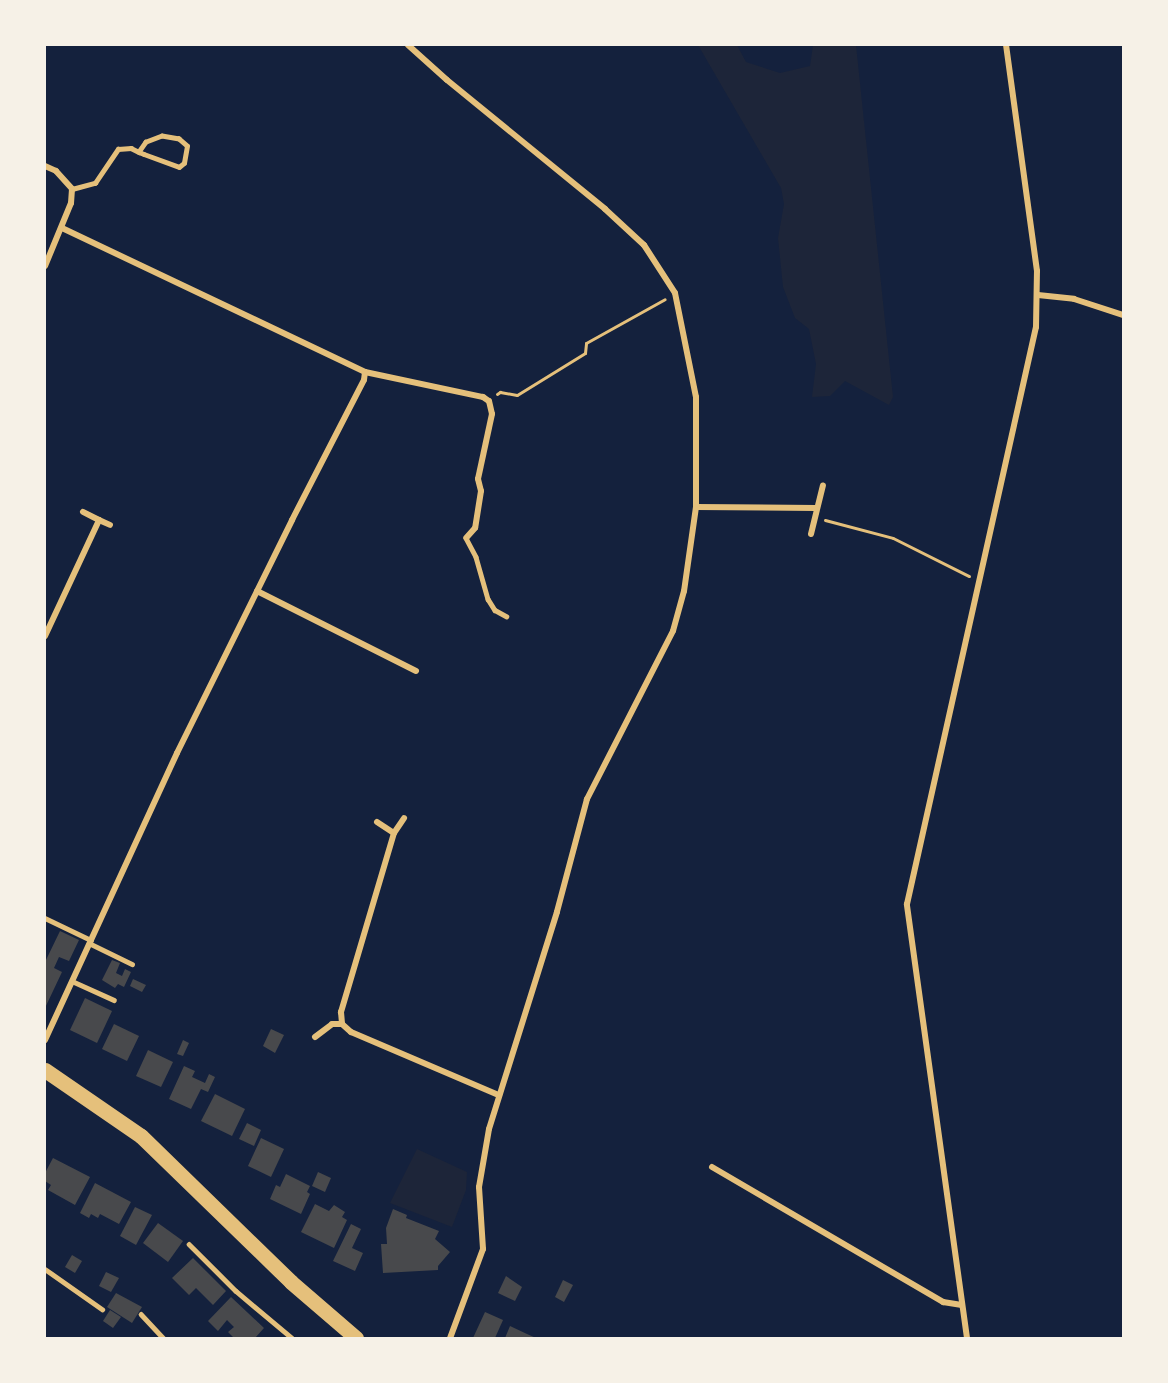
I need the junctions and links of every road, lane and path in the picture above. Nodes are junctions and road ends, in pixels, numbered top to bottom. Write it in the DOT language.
graph roads {
  1 [pos="408,45"];
  2 [pos="1006,45"];
  3 [pos="139,152"];
  4 [pos="45,166"];
  5 [pos="72,189"];
  6 [pos="62,228"];
  7 [pos="45,266"];
  8 [pos="675,293"];
  9 [pos="1038,295"];
  10 [pos="1123,315"];
  11 [pos="365,372"];
  12 [pos="489,401"];
  13 [pos="823,485"];
  14 [pos="696,507"];
  15 [pos="816,508"];
  16 [pos="83,512"];
  17 [pos="814,518"];
  18 [pos="99,520"];
  19 [pos="110,525"];
  20 [pos="811,534"];
  21 [pos="466,538"];
  22 [pos="979,581"];
  23 [pos="257,591"];
  24 [pos="506,616"];
  25 [pos="45,636"];
  26 [pos="416,670"];
  27 [pos="404,818"];
  28 [pos="377,822"];
  29 [pos="394,833"];
  30 [pos="45,918"];
  31 [pos="90,941"];
  32 [pos="132,964"];
  33 [pos="72,981"];
  34 [pos="114,1000"];
  35 [pos="342,1024"];
  36 [pos="315,1037"];
  37 [pos="45,1040"];
  38 [pos="45,1070"];
  39 [pos="498,1095"];
  40 [pos="712,1167"];
  41 [pos="189,1244"];
  42 [pos="45,1269"];
  43 [pos="962,1305"];
  44 [pos="102,1309"];
  45 [pos="141,1314"];
  46 [pos="163,1338"];
  47 [pos="292,1338"];
  48 [pos="356,1338"];
  49 [pos="450,1338"];
  50 [pos="967,1338"];
  1 -- 8 [label="street"];
  2 -- 9 [label="street"];
  3 -- 3 [label="lane"];
  3 -- 5 [label="lane"];
  4 -- 5 [label="street"];
  5 -- 6 [label="street"];
  6 -- 7 [label="street"];
  6 -- 11 [label="street"];
  8 -- 12 [label="path"];
  8 -- 14 [label="street"];
  9 -- 10 [label="street"];
  9 -- 22 [label="street"];
  11 -- 12 [label="street"];
  11 -- 23 [label="street"];
  12 -- 21 [label="street"];
  13 -- 15 [label="street"];
  14 -- 15 [label="street"];
  14 -- 39 [label="street"];
  15 -- 17 [label="street"];
  16 -- 18 [label="street"];
  17 -- 20 [label="street"];
  17 -- 22 [label="path"];
  18 -- 19 [label="street"];
  18 -- 25 [label="street"];
  21 -- 24 [label="lane"];
  22 -- 43 [label="street"];
  23 -- 26 [label="street"];
  23 -- 31 [label="street"];
  27 -- 29 [label="street"];
  28 -- 29 [label="street"];
  29 -- 35 [label="street"];
  30 -- 31 [label="lane"];
  31 -- 32 [label="lane"];
  31 -- 33 [label="street"];
  33 -- 34 [label="lane"];
  33 -- 37 [label="street"];
  35 -- 36 [label="street"];
  35 -- 39 [label="street"];
  38 -- 48 [label="main road"];
  39 -- 49 [label="street"];
  40 -- 43 [label="street"];
  41 -- 47 [label="lane"];
  42 -- 44 [label="lane"];
  43 -- 50 [label="street"];
  45 -- 46 [label="lane"];
}
